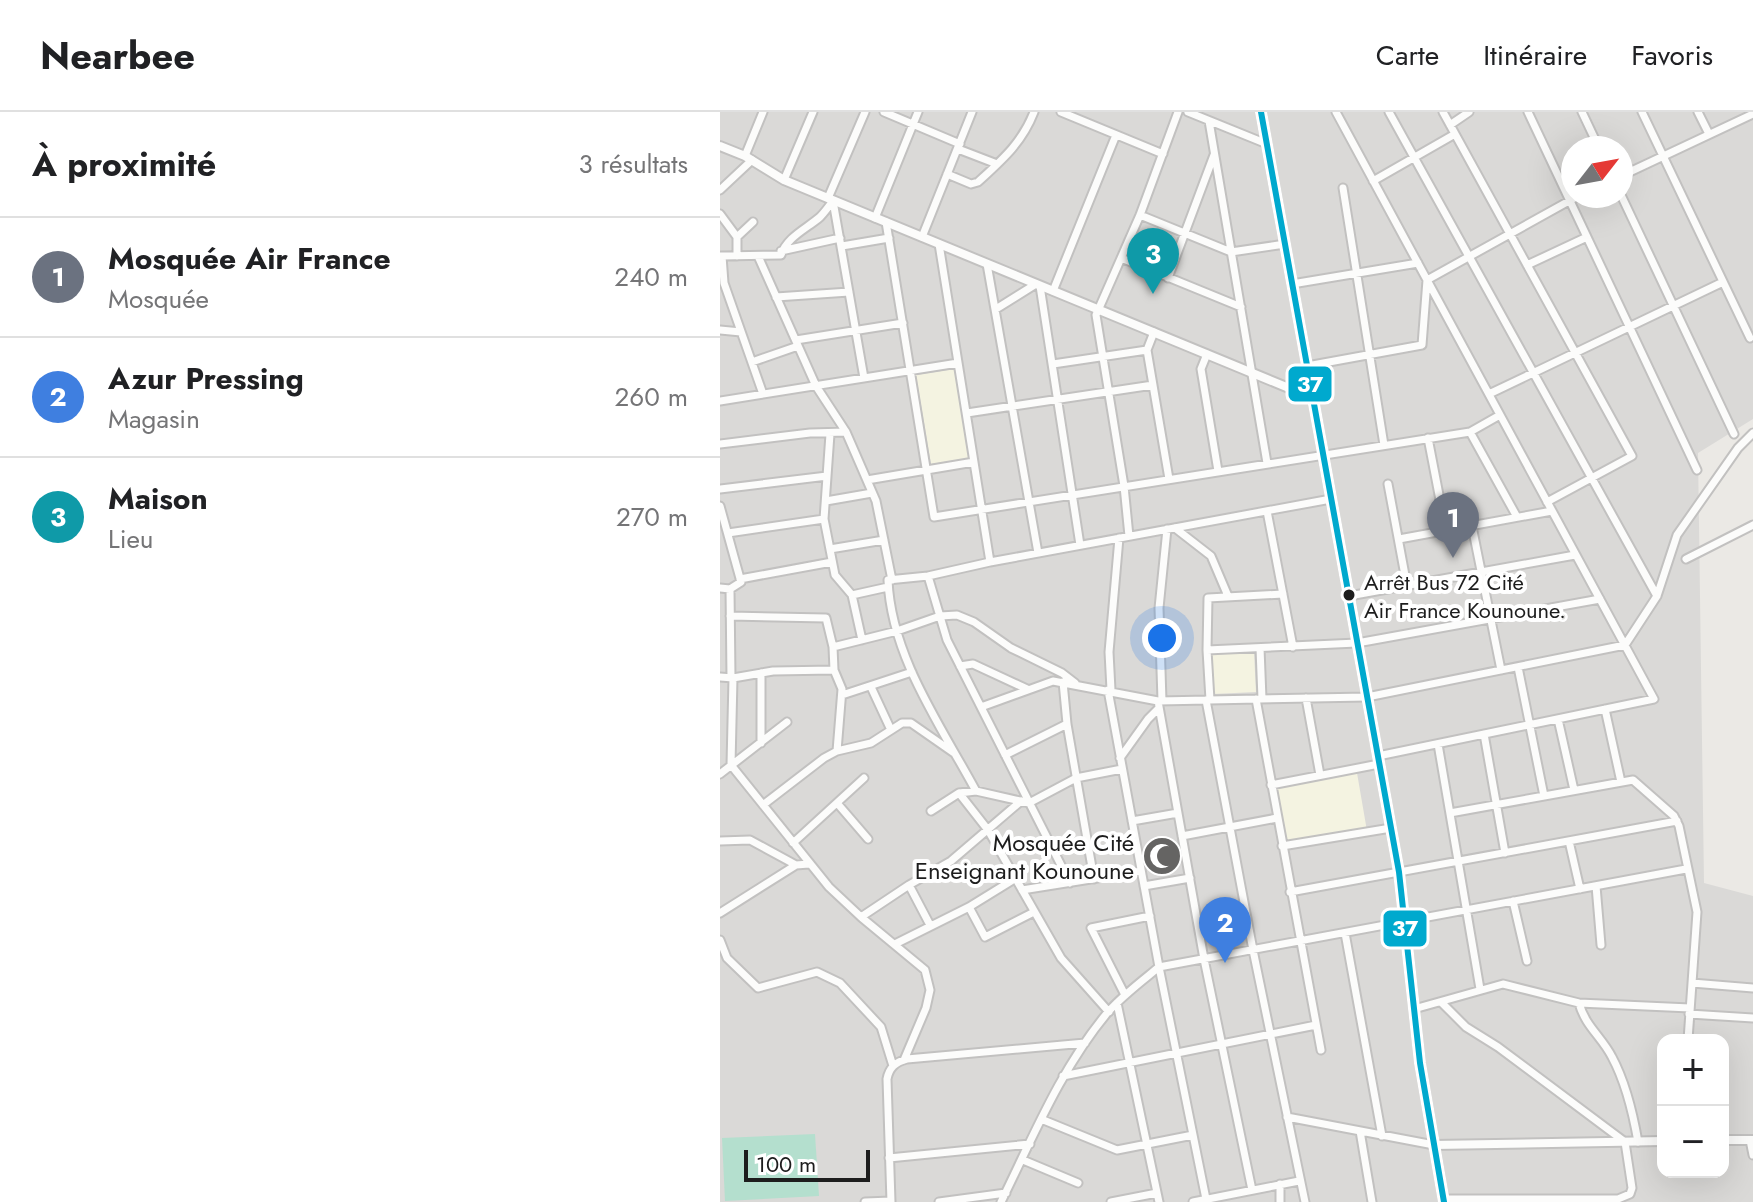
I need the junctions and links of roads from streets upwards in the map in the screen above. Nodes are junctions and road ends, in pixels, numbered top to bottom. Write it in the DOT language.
graph roads {
  1 [pos="763,112"];
  2 [pos="813,112"];
  3 [pos="865,112"];
  4 [pos="884,112"];
  5 [pos="918,112"];
  6 [pos="972,112"];
  7 [pos="1034,112"];
  8 [pos="1061,112"];
  9 [pos="1178,112"];
  10 [pos="1188,112"];
  11 [pos="1261,112"];
  12 [pos="1336,112"];
  13 [pos="1389,112"];
  14 [pos="1443,112"];
  15 [pos="1469,112"];
  16 [pos="1528,112"];
  17 [pos="1582,112"];
  18 [pos="1642,112"];
  19 [pos="1698,112"];
  20 [pos="1753,113"];
  21 [pos="1209,121"];
  22 [pos="913,124"];
  23 [pos="1450,125"];
  24 [pos="1455,134"];
  25 [pos="1709,134"];
  26 [pos="1116,135"];
  27 [pos="1593,136"];
  28 [pos="1267,144"];
  29 [pos="720,146"];
  30 [pos="959,146"];
  31 [pos="1215,153"];
  32 [pos="1163,154"];
  33 [pos="1663,156"];
  34 [pos="1414,157"];
  35 [pos="748,158"];
  36 [pos="997,164"];
  37 [pos="1633,170"];
  38 [pos="947,174"];
  39 [pos="784,180"];
  40 [pos="1373,181"];
  41 [pos="1561,183"];
  42 [pos="1343,188"];
  43 [pos="720,190"];
  44 [pos="831,199"];
  45 [pos="1561,205"];
  46 [pos="1573,208"];
  47 [pos="1627,208"];
  48 [pos="720,214"];
  49 [pos="1140,215"];
  50 [pos="875,218"];
  51 [pos="753,222"];
  52 [pos="886,222"];
  53 [pos="1185,233"];
  54 [pos="1510,234"];
  55 [pos="737,237"];
  56 [pos="922,237"];
  57 [pos="1587,237"];
  58 [pos="889,238"];
  59 [pos="841,242"];
  60 [pos="939,244"];
  61 [pos="1285,244"];
  62 [pos="781,251"];
  63 [pos="1231,252"];
  64 [pos="721,256"];
  65 [pos="737,256"];
  66 [pos="758,256"];
  67 [pos="1469,257"];
  68 [pos="1121,258"];
  69 [pos="1418,263"];
  70 [pos="987,264"];
  71 [pos="1527,265"];
  72 [pos="1357,273"];
  73 [pos="1168,278"];
  74 [pos="1427,280"];
  75 [pos="1723,282"];
  76 [pos="1292,284"];
  77 [pos="1038,285"];
  78 [pos="1053,291"];
  79 [pos="849,292"];
  80 [pos="776,297"];
  81 [pos="1673,305"];
  82 [pos="1241,307"];
  83 [pos="996,309"];
  84 [pos="1098,309"];
  85 [pos="903,323"];
  86 [pos="1629,327"];
  87 [pos="720,330"];
  88 [pos="856,331"];
  89 [pos="741,332"];
  90 [pos="1154,332"];
  91 [pos="1750,338"];
  92 [pos="797,343"];
  93 [pos="1147,350"];
  94 [pos="1575,352"];
  95 [pos="1207,354"];
  96 [pos="1370,354"];
  97 [pos="1103,357"];
  98 [pos="752,362"];
  99 [pos="958,363"];
  100 [pos="1053,364"];
  101 [pos="1307,366"];
  102 [pos="910,371"];
  103 [pos="1533,372"];
  104 [pos="1252,373"];
  105 [pos="864,378"];
  106 [pos="1153,385"];
  107 [pos="816,386"];
  108 [pos="1108,392"];
  109 [pos="763,394"];
  110 [pos="1489,394"];
  111 [pos="1313,398"];
  112 [pos="1058,399"];
  113 [pos="720,401"];
  114 [pos="1013,406"];
  115 [pos="967,413"];
  116 [pos="1500,415"];
  117 [pos="846,432"];
  118 [pos="1470,432"];
  119 [pos="1753,433"];
  120 [pos="830,434"];
  121 [pos="1734,434"];
  122 [pos="1428,438"];
  123 [pos="720,444"];
  124 [pos="1384,445"];
  125 [pos="1323,454"];
  126 [pos="974,462"];
  127 [pos="1267,463"];
  128 [pos="926,470"];
  129 [pos="1697,470"];
  130 [pos="1218,471"];
  131 [pos="827,476"];
  132 [pos="1592,478"];
  133 [pos="1169,479"];
  134 [pos="867,480"];
  135 [pos="1388,484"];
  136 [pos="1124,486"];
  137 [pos="720,489"];
  138 [pos="872,493"];
  139 [pos="1072,494"];
  140 [pos="1331,499"];
  141 [pos="826,501"];
  142 [pos="1030,501"];
  143 [pos="1547,502"];
  144 [pos="720,509"];
  145 [pos="982,509"];
  146 [pos="1267,511"];
  147 [pos="1552,511"];
  148 [pos="1517,517"];
  149 [pos="824,519"];
  150 [pos="1753,525"];
  151 [pos="1472,526"];
  152 [pos="1171,528"];
  153 [pos="1446,531"];
  154 [pos="728,533"];
  155 [pos="1129,536"];
  156 [pos="1119,538"];
  157 [pos="1399,539"];
  158 [pos="884,540"];
  159 [pos="1080,545"];
  160 [pos="830,549"];
  161 [pos="1038,553"];
  162 [pos="1575,555"];
  163 [pos="1686,559"];
  164 [pos="832,562"];
  165 [pos="990,562"];
  166 [pos="1481,572"];
  167 [pos="928,576"];
  168 [pos="740,579"];
  169 [pos="890,583"];
  170 [pos="1407,586"];
  171 [pos="720,588"];
  172 [pos="730,589"];
  173 [pos="1283,594"];
  174 [pos="852,595"];
  175 [pos="1228,596"];
  176 [pos="1349,596"];
  177 [pos="1657,596"];
  178 [pos="1600,599"];
  179 [pos="730,616"];
  180 [pos="940,616"];
  181 [pos="1491,619"];
  182 [pos="897,631"];
  183 [pos="862,640"];
  184 [pos="1357,643"];
  185 [pos="1625,645"];
  186 [pos="833,647"];
  187 [pos="1293,647"];
  188 [pos="1260,648"];
  189 [pos="1207,650"];
  190 [pos="960,666"];
  191 [pos="1518,667"];
  192 [pos="834,670"];
  193 [pos="1501,670"];
  194 [pos="912,672"];
  195 [pos="761,673"];
  196 [pos="720,677"];
  197 [pos="732,678"];
  198 [pos="1063,682"];
  199 [pos="1077,685"];
  200 [pos="871,687"];
  201 [pos="1027,689"];
  202 [pos="1110,690"];
  203 [pos="842,695"];
  204 [pos="1367,697"];
  205 [pos="1306,698"];
  206 [pos="1259,699"];
  207 [pos="1208,700"];
  208 [pos="1160,703"];
  209 [pos="981,707"];
  210 [pos="1605,709"];
  211 [pos="1558,719"];
  212 [pos="787,722"];
  213 [pos="1067,724"];
  214 [pos="1530,725"];
  215 [pos="891,730"];
  216 [pos="1484,734"];
  217 [pos="761,743"];
  218 [pos="1438,744"];
  219 [pos="837,751"];
  220 [pos="956,755"];
  221 [pos="1005,755"];
  222 [pos="1120,758"];
  223 [pos="1378,760"];
  224 [pos="731,765"];
  225 [pos="1122,769"];
  226 [pos="720,774"];
  227 [pos="1320,775"];
  228 [pos="864,778"];
  229 [pos="1076,778"];
  230 [pos="1621,782"];
  231 [pos="1271,785"];
  232 [pos="1574,790"];
  233 [pos="976,791"];
  234 [pos="959,793"];
  235 [pos="1544,796"];
  236 [pos="1025,802"];
  237 [pos="837,803"];
  238 [pos="1496,804"];
  239 [pos="763,805"];
  240 [pos="931,811"];
  241 [pos="1178,813"];
  242 [pos="1450,813"];
  243 [pos="1277,818"];
  244 [pos="1132,821"];
  245 [pos="1677,821"];
  246 [pos="1230,827"];
  247 [pos="1391,828"];
  248 [pos="988,830"];
  249 [pos="1182,836"];
  250 [pos="868,839"];
  251 [pos="720,841"];
  252 [pos="1569,841"];
  253 [pos="793,843"];
  254 [pos="1282,846"];
  255 [pos="1505,853"];
  256 [pos="1459,861"];
  257 [pos="809,864"];
  258 [pos="796,865"];
  259 [pos="1686,869"];
  260 [pos="1141,871"];
  261 [pos="1399,872"];
  262 [pos="1016,878"];
  263 [pos="1190,878"];
  264 [pos="1094,879"];
  265 [pos="1070,883"];
  266 [pos="909,885"];
  267 [pos="1144,886"];
  268 [pos="1596,886"];
  269 [pos="1580,889"];
  270 [pos="1022,890"];
  271 [pos="1290,892"];
  272 [pos="1513,901"];
  273 [pos="969,907"];
  274 [pos="1467,910"];
  275 [pos="1034,912"];
  276 [pos="720,913"];
  277 [pos="1150,916"];
  278 [pos="861,917"];
  279 [pos="1404,922"];
  280 [pos="930,925"];
  281 [pos="1345,933"];
  282 [pos="720,940"];
  283 [pos="1299,941"];
  284 [pos="895,944"];
  285 [pos="1601,945"];
  286 [pos="1253,950"];
  287 [pos="1204,959"];
  288 [pos="1527,961"];
  289 [pos="1159,967"];
  290 [pos="1692,983"];
  291 [pos="1753,988"];
  292 [pos="1480,989"];
  293 [pos="1125,995"];
  294 [pos="1441,1002"];
  295 [pos="1117,1003"];
  296 [pos="1579,1003"];
  297 [pos="1414,1009"];
  298 [pos="1690,1011"];
  299 [pos="1109,1012"];
  300 [pos="1753,1018"];
  301 [pos="1316,1025"];
  302 [pos="1270,1034"];
  303 [pos="1688,1034"];
  304 [pos="1085,1043"];
  305 [pos="1222,1044"];
  306 [pos="1321,1050"];
  307 [pos="1177,1053"];
  308 [pos="904,1060"];
  309 [pos="1130,1063"];
  310 [pos="893,1066"];
  311 [pos="1063,1076"];
  312 [pos="1287,1117"];
  313 [pos="1041,1119"];
  314 [pos="1360,1131"];
  315 [pos="1193,1135"];
  316 [pos="1382,1136"];
  317 [pos="1729,1140"];
  318 [pos="1752,1140"];
  319 [pos="1657,1141"];
  320 [pos="1625,1142"];
  321 [pos="1638,1142"];
  322 [pos="1030,1144"];
  323 [pos="1147,1144"];
  324 [pos="1434,1145"];
  325 [pos="1753,1155"];
  326 [pos="889,1158"];
  327 [pos="1023,1160"];
  328 [pos="1299,1181"];
  329 [pos="1078,1183"];
  330 [pos="1280,1184"];
  331 [pos="1252,1190"];
  332 [pos="1006,1193"];
  333 [pos="1157,1193"];
  334 [pos="1232,1198"];
  335 [pos="1206,1199"];
  336 [pos="1444,1200"];
  337 [pos="891,1201"];
  338 [pos="865,1202"];
  339 [pos="939,1202"];
  340 [pos="1001,1202"];
  341 [pos="1111,1202"];
  342 [pos="1159,1202"];
  343 [pos="1193,1202"];
  344 [pos="1280,1202"];
  345 [pos="1305,1202"];
  346 [pos="1372,1202"];
  1 -- 35 [label="street"];
  2 -- 39 [label="street"];
  3 -- 44 [label="street"];
  4 -- 22 [label="street"];
  5 -- 22 [label="street"];
  6 -- 30 [label="street"];
  7 -- 36 [label="street"];
  8 -- 26 [label="street"];
  9 -- 32 [label="street"];
  10 -- 21 [label="street"];
  11 -- 28 [label="street"];
  12 -- 40 [label="street"];
  13 -- 34 [label="street"];
  14 -- 23 [label="street"];
  15 -- 23 [label="street"];
  16 -- 41 [label="street"];
  17 -- 27 [label="street"];
  18 -- 33 [label="street"];
  19 -- 25 [label="street"];
  20 -- 25 [label="street"];
  21 -- 28 [label="street"];
  21 -- 31 [label="street"];
  22 -- 30 [label="street"];
  22 -- 50 [label="street"];
  23 -- 24 [label="street"];
  24 -- 34 [label="street"];
  24 -- 54 [label="street"];
  25 -- 33 [label="street"];
  26 -- 32 [label="street"];
  26 -- 78 [label="street"];
  28 -- 61 [label="street"];
  29 -- 35 [label="street"];
  30 -- 36 [label="street"];
  30 -- 38 [label="street"];
  31 -- 53 [label="street"];
  31 -- 63 [label="street"];
  32 -- 49 [label="street"];
  33 -- 37 [label="street"];
  33 -- 75 [label="street"];
  34 -- 40 [label="street"];
  34 -- 67 [label="street"];
  35 -- 39 [label="street"];
  35 -- 43 [label="street"];
  36 -- 38 [label="street"];
  38 -- 56 [label="street"];
  39 -- 44 [label="street"];
  40 -- 69 [label="street"];
  42 -- 72 [label="street"];
  44 -- 50 [label="street"];
  44 -- 59 [label="street"];
  44 -- 62 [label="street"];
  45 -- 54 [label="street"];
  46 -- 57 [label="street"];
  47 -- 81 [label="street"];
  48 -- 55 [label="street"];
  49 -- 53 [label="street"];
  49 -- 68 [label="street"];
  50 -- 52 [label="street"];
  51 -- 55 [label="street"];
  52 -- 56 [label="street"];
  52 -- 58 [label="street"];
  53 -- 63 [label="street"];
  53 -- 73 [label="street"];
  54 -- 67 [label="street"];
  54 -- 71 [label="street"];
  55 -- 65 [label="street"];
  56 -- 60 [label="street"];
  57 -- 71 [label="street"];
  57 -- 86 [label="street"];
  58 -- 59 [label="street"];
  58 -- 85 [label="street"];
  59 -- 62 [label="street"];
  59 -- 79 [label="street"];
  60 -- 70 [label="street"];
  60 -- 99 [label="street"];
  61 -- 63 [label="street"];
  61 -- 76 [label="street"];
  62 -- 66 [label="street"];
  63 -- 82 [label="street"];
  64 -- 65 [label="street"];
  64 -- 89 [label="street"];
  65 -- 66 [label="street"];
  66 -- 80 [label="street"];
  67 -- 74 [label="street"];
  67 -- 103 [label="street"];
  68 -- 73 [label="street"];
  68 -- 84 [label="street"];
  69 -- 72 [label="street"];
  69 -- 74 [label="street"];
  70 -- 77 [label="street"];
  70 -- 83 [label="street"];
  71 -- 94 [label="street"];
  72 -- 76 [label="street"];
  72 -- 96 [label="street"];
  73 -- 82 [label="street"];
  74 -- 96 [label="street"];
  74 -- 110 [label="street"];
  75 -- 81 [label="street"];
  75 -- 91 [label="street"];
  76 -- 101 [label="street"];
  77 -- 78 [label="street"];
  77 -- 83 [label="street"];
  77 -- 100 [label="street"];
  78 -- 84 [label="street"];
  79 -- 80 [label="street"];
  79 -- 88 [label="street"];
  80 -- 92 [label="street"];
  81 -- 86 [label="street"];
  81 -- 121 [label="street"];
  82 -- 104 [label="street"];
  83 -- 114 [label="street"];
  84 -- 90 [label="street"];
  84 -- 97 [label="street"];
  85 -- 88 [label="street"];
  85 -- 102 [label="street"];
  86 -- 94 [label="street"];
  86 -- 129 [label="street"];
  87 -- 89 [label="street"];
  88 -- 92 [label="street"];
  88 -- 105 [label="street"];
  89 -- 98 [label="street"];
  90 -- 93 [label="street"];
  90 -- 95 [label="street"];
  92 -- 98 [label="street"];
  92 -- 107 [label="street"];
  93 -- 97 [label="street"];
  93 -- 106 [label="street"];
  94 -- 103 [label="street"];
  94 -- 132 [label="street"];
  95 -- 104 [label="street"];
  95 -- 130 [label="street"];
  96 -- 101 [label="street"];
  96 -- 124 [label="street"];
  97 -- 100 [label="street"];
  97 -- 108 [label="street"];
  98 -- 109 [label="street"];
  99 -- 102 [label="street"];
  99 -- 115 [label="street"];
  100 -- 112 [label="street"];
  101 -- 111 [label="street"];
  102 -- 105 [label="street"];
  102 -- 128 [label="street"];
  103 -- 110 [label="street"];
  103 -- 132 [label="street"];
  104 -- 111 [label="street"];
  104 -- 127 [label="street"];
  105 -- 107 [label="street"];
  106 -- 108 [label="street"];
  106 -- 133 [label="street"];
  107 -- 109 [label="street"];
  107 -- 117 [label="street"];
  108 -- 112 [label="street"];
  108 -- 136 [label="street"];
  109 -- 113 [label="street"];
  110 -- 116 [label="street"];
  111 -- 125 [label="street"];
  112 -- 114 [label="street"];
  112 -- 139 [label="street"];
  114 -- 115 [label="street"];
  114 -- 142 [label="street"];
  115 -- 126 [label="street"];
  116 -- 118 [label="street"];
  116 -- 143 [label="street"];
  117 -- 120 [label="street"];
  117 -- 134 [label="street"];
  118 -- 122 [label="street"];
  118 -- 148 [label="street"];
  119 -- 177 [label="street"];
  120 -- 123 [label="street"];
  120 -- 131 [label="street"];
  122 -- 124 [label="street"];
  122 -- 153 [label="street"];
  124 -- 125 [label="street"];
  125 -- 127 [label="street"];
  125 -- 140 [label="street"];
  126 -- 128 [label="street"];
  126 -- 145 [label="street"];
  127 -- 130 [label="street"];
  128 -- 134 [label="street"];
  128 -- 145 [label="street"];
  130 -- 133 [label="street"];
  131 -- 137 [label="street"];
  131 -- 141 [label="street"];
  132 -- 143 [label="street"];
  132 -- 177 [label="street"];
  133 -- 136 [label="street"];
  134 -- 138 [label="street"];
  135 -- 157 [label="street"];
  136 -- 139 [label="street"];
  136 -- 155 [label="street"];
  138 -- 141 [label="street"];
  138 -- 158 [label="street"];
  139 -- 142 [label="street"];
  139 -- 159 [label="street"];
  140 -- 146 [label="street"];
  140 -- 176 [label="street"];
  141 -- 149 [label="street"];
  142 -- 145 [label="street"];
  142 -- 161 [label="street"];
  143 -- 147 [label="street"];
  144 -- 154 [label="street"];
  145 -- 165 [label="street"];
  146 -- 152 [label="street"];
  146 -- 173 [label="street"];
  147 -- 148 [label="street"];
  147 -- 162 [label="street"];
  148 -- 151 [label="street"];
  149 -- 154 [label="street"];
  149 -- 160 [label="street"];
  150 -- 163 [label="street"];
  151 -- 153 [label="street"];
  151 -- 166 [label="street"];
  152 -- 155 [label="street"];
  152 -- 175 [label="street"];
  152 -- 208 [label="street"];
  153 -- 157 [label="street"];
  154 -- 168 [label="street"];
  155 -- 156 [label="street"];
  156 -- 159 [label="street"];
  156 -- 202 [label="street"];
  157 -- 170 [label="street"];
  158 -- 160 [label="street"];
  158 -- 169 [label="street"];
  159 -- 161 [label="street"];
  160 -- 164 [label="street"];
  161 -- 165 [label="street"];
  162 -- 166 [label="street"];
  162 -- 178 [label="street"];
  164 -- 168 [label="street"];
  164 -- 174 [label="street"];
  165 -- 167 [label="street"];
  166 -- 170 [label="street"];
  166 -- 181 [label="street"];
  167 -- 169 [label="street"];
  167 -- 180 [label="street"];
  168 -- 172 [label="street"];
  169 -- 174 [label="street"];
  169 -- 182 [label="street"];
  170 -- 176 [label="street"];
  171 -- 172 [label="street"];
  172 -- 179 [label="street"];
  173 -- 175 [label="street"];
  173 -- 187 [label="street"];
  174 -- 183 [label="street"];
  175 -- 189 [label="street"];
  176 -- 184 [label="street"];
  177 -- 185 [label="street"];
  178 -- 181 [label="street"];
  178 -- 185 [label="street"];
  179 -- 186 [label="street"];
  179 -- 197 [label="street"];
  180 -- 182 [label="street"];
  180 -- 190 [label="street"];
  180 -- 199 [label="street"];
  181 -- 184 [label="street"];
  181 -- 193 [label="street"];
  182 -- 183 [label="street"];
  182 -- 194 [label="street"];
  183 -- 186 [label="street"];
  184 -- 187 [label="street"];
  184 -- 204 [label="street"];
  185 -- 191 [label="street"];
  185 -- 210 [label="street"];
  186 -- 192 [label="street"];
  187 -- 188 [label="street"];
  188 -- 189 [label="street"];
  188 -- 206 [label="street"];
  189 -- 207 [label="street"];
  190 -- 201 [label="street"];
  190 -- 209 [label="street"];
  191 -- 193 [label="street"];
  191 -- 214 [label="street"];
  192 -- 195 [label="street"];
  192 -- 203 [label="street"];
  193 -- 204 [label="street"];
  194 -- 200 [label="street"];
  194 -- 220 [label="street"];
  195 -- 197 [label="street"];
  195 -- 217 [label="street"];
  196 -- 197 [label="street"];
  197 -- 224 [label="street"];
  198 -- 199 [label="street"];
  198 -- 201 [label="street"];
  198 -- 213 [label="street"];
  199 -- 202 [label="street"];
  200 -- 203 [label="street"];
  200 -- 215 [label="street"];
  201 -- 209 [label="street"];
  202 -- 208 [label="street"];
  202 -- 222 [label="street"];
  203 -- 219 [label="street"];
  204 -- 205 [label="street"];
  204 -- 223 [label="street"];
  205 -- 206 [label="street"];
  205 -- 227 [label="street"];
  206 -- 207 [label="street"];
  206 -- 231 [label="street"];
  207 -- 208 [label="street"];
  207 -- 246 [label="street"];
  208 -- 222 [label="street"];
  208 -- 241 [label="street"];
  209 -- 221 [label="street"];
  210 -- 211 [label="street"];
  210 -- 230 [label="street"];
  211 -- 214 [label="street"];
  211 -- 232 [label="street"];
  212 -- 217 [label="street"];
  213 -- 221 [label="street"];
  213 -- 229 [label="street"];
  214 -- 216 [label="street"];
  214 -- 235 [label="street"];
  215 -- 219 [label="street"];
  215 -- 220 [label="street"];
  216 -- 218 [label="street"];
  216 -- 238 [label="street"];
  217 -- 224 [label="street"];
  218 -- 223 [label="street"];
  218 -- 242 [label="street"];
  219 -- 239 [label="street"];
  220 -- 233 [label="street"];
  221 -- 236 [label="street"];
  222 -- 225 [label="street"];
  223 -- 227 [label="street"];
  223 -- 247 [label="street"];
  224 -- 226 [label="street"];
  224 -- 239 [label="street"];
  225 -- 229 [label="street"];
  225 -- 244 [label="street"];
  227 -- 231 [label="street"];
  228 -- 237 [label="street"];
  229 -- 236 [label="street"];
  229 -- 264 [label="street"];
  230 -- 232 [label="street"];
  230 -- 245 [label="street"];
  231 -- 243 [label="street"];
  232 -- 235 [label="street"];
  233 -- 234 [label="street"];
  233 -- 236 [label="street"];
  234 -- 240 [label="street"];
  234 -- 248 [label="street"];
  235 -- 238 [label="street"];
  236 -- 248 [label="street"];
  236 -- 265 [label="street"];
  237 -- 250 [label="street"];
  237 -- 253 [label="street"];
  238 -- 242 [label="street"];
  238 -- 255 [label="street"];
  239 -- 253 [label="street"];
  241 -- 244 [label="street"];
  241 -- 249 [label="street"];
  242 -- 256 [label="street"];
  243 -- 246 [label="street"];
  243 -- 254 [label="street"];
  244 -- 260 [label="street"];
  245 -- 252 [label="street"];
  245 -- 259 [label="street"];
  246 -- 249 [label="street"];
  246 -- 286 [label="street"];
  247 -- 254 [label="street"];
  247 -- 261 [label="street"];
  248 -- 262 [label="street"];
  248 -- 266 [label="street"];
  249 -- 263 [label="street"];
  251 -- 258 [label="street"];
  252 -- 255 [label="street"];
  252 -- 269 [label="street"];
  253 -- 257 [label="street"];
  254 -- 271 [label="street"];
  255 -- 256 [label="street"];
  256 -- 261 [label="street"];
  256 -- 274 [label="street"];
  257 -- 258 [label="street"];
  257 -- 278 [label="street"];
  258 -- 276 [label="street"];
  259 -- 268 [label="street"];
  259 -- 290 [label="street"];
  260 -- 264 [label="street"];
  260 -- 267 [label="street"];
  261 -- 271 [label="street"];
  261 -- 279 [label="street"];
  262 -- 270 [label="street"];
  262 -- 273 [label="street"];
  263 -- 267 [label="street"];
  263 -- 287 [label="street"];
  264 -- 265 [label="street"];
  265 -- 270 [label="street"];
  266 -- 278 [label="street"];
  266 -- 280 [label="street"];
  267 -- 277 [label="street"];
  268 -- 269 [label="street"];
  268 -- 285 [label="street"];
  269 -- 272 [label="street"];
  270 -- 275 [label="street"];
  271 -- 283 [label="street"];
  272 -- 274 [label="street"];
  272 -- 288 [label="street"];
  273 -- 275 [label="street"];
  273 -- 280 [label="street"];
  274 -- 279 [label="street"];
  274 -- 292 [label="street"];
  275 -- 299 [label="street"];
  277 -- 289 [label="street"];
  277 -- 293 [label="street"];
  278 -- 284 [label="street"];
  279 -- 281 [label="street"];
  279 -- 297 [label="street"];
  280 -- 284 [label="street"];
  281 -- 283 [label="street"];
  281 -- 316 [label="street"];
  282 -- 310 [label="street"];
  283 -- 286 [label="street"];
  283 -- 301 [label="street"];
  284 -- 308 [label="street"];
  286 -- 287 [label="street"];
  286 -- 302 [label="street"];
  287 -- 289 [label="street"];
  287 -- 305 [label="street"];
  289 -- 293 [label="street"];
  289 -- 307 [label="street"];
  290 -- 291 [label="street"];
  290 -- 298 [label="street"];
  292 -- 294 [label="street"];
  292 -- 296 [label="street"];
  293 -- 295 [label="street"];
  294 -- 297 [label="street"];
  294 -- 320 [label="street"];
  295 -- 299 [label="street"];
  295 -- 309 [label="street"];
  296 -- 298 [label="street"];
  296 -- 321 [label="street"];
  297 -- 324 [label="street"];
  298 -- 300 [label="street"];
  298 -- 303 [label="street"];
  299 -- 304 [label="street"];
  301 -- 302 [label="street"];
  301 -- 306 [label="street"];
  302 -- 305 [label="street"];
  302 -- 312 [label="street"];
  304 -- 308 [label="street"];
  304 -- 311 [label="street"];
  305 -- 307 [label="street"];
  305 -- 331 [label="street"];
  307 -- 309 [label="street"];
  307 -- 315 [label="street"];
  308 -- 310 [label="street"];
  309 -- 311 [label="street"];
  309 -- 323 [label="street"];
  310 -- 326 [label="street"];
  311 -- 313 [label="street"];
  312 -- 314 [label="street"];
  312 -- 328 [label="street"];
  313 -- 322 [label="street"];
  313 -- 323 [label="street"];
  314 -- 316 [label="street"];
  314 -- 346 [label="street"];
  315 -- 323 [label="street"];
  315 -- 335 [label="street"];
  316 -- 324 [label="street"];
  317 -- 318 [label="street"];
  318 -- 325 [label="street"];
  319 -- 321 [label="street"];
  320 -- 321 [label="street"];
  320 -- 324 [label="street"];
  320 -- 336 [label="street"];
  322 -- 326 [label="street"];
  322 -- 327 [label="street"];
  323 -- 333 [label="street"];
  324 -- 336 [label="street"];
  326 -- 337 [label="street"];
  327 -- 329 [label="street"];
  327 -- 332 [label="street"];
  328 -- 330 [label="street"];
  328 -- 345 [label="street"];
  330 -- 331 [label="street"];
  330 -- 344 [label="street"];
  331 -- 334 [label="street"];
  332 -- 339 [label="street"];
  332 -- 340 [label="street"];
  333 -- 341 [label="street"];
  333 -- 342 [label="street"];
  334 -- 335 [label="street"];
  335 -- 343 [label="street"];
  337 -- 338 [label="street"];
}
